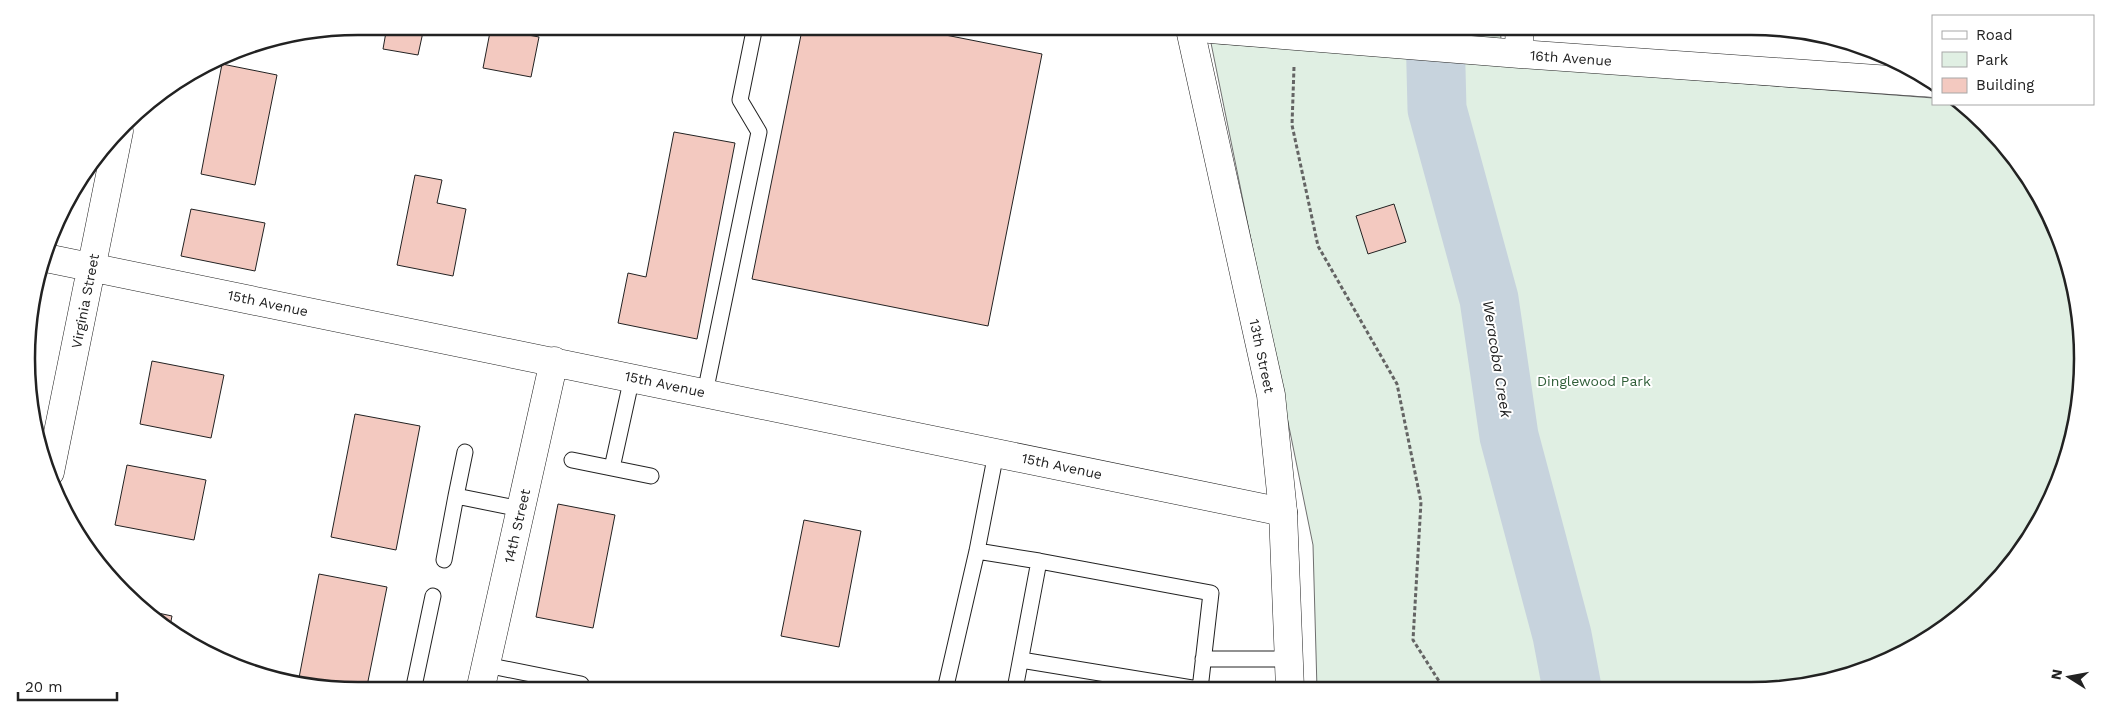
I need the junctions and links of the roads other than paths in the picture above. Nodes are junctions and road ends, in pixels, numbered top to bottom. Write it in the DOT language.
graph roads {
  1 [pos="753,35"];
  2 [pos="1191,35"];
  3 [pos="1282,35"];
  4 [pos="1519,35"];
  5 [pos="1520,54"];
  6 [pos="1918,82"];
  7 [pos="117,143"];
  8 [pos="51,259"];
  9 [pos="92,267"];
  10 [pos="554,361"];
  11 [pos="632,377"];
  12 [pos="705,392"];
  13 [pos="465,452"];
  14 [pos="996,453"];
  15 [pos="572,460"];
  16 [pos="52,462"];
  17 [pos="612,468"];
  18 [pos="651,476"];
  19 [pos="456,496"];
  20 [pos="521,509"];
  21 [pos="1283,512"];
  22 [pos="977,551"];
  23 [pos="444,560"];
  24 [pos="1039,561"];
  25 [pos="433,596"];
  26 [pos="1203,659"];
  27 [pos="1289,659"];
  28 [pos="1021,660"];
  29 [pos="483,678"];
  30 [pos="415,682"];
  31 [pos="548,682"];
  32 [pos="947,682"];
  33 [pos="1017,682"];
  34 [pos="1156,682"];
  35 [pos="1200,682"];
  36 [pos="1290,682"];
  1 -- 12 [label="lane"];
  2 -- 21 [label="street, 13th Street"];
  3 -- 5 [label="street, 16th Avenue"];
  4 -- 5 [label="street"];
  5 -- 6 [label="street, 16th Avenue"];
  7 -- 9 [label="street, Virginia Street"];
  8 -- 9 [label="street, 15th Avenue"];
  9 -- 10 [label="street, 15th Avenue"];
  9 -- 16 [label="street, Virginia Street"];
  10 -- 11 [label="street, 15th Avenue"];
  10 -- 20 [label="street, 14th Street"];
  11 -- 12 [label="street, 15th Avenue"];
  11 -- 17 [label="lane"];
  12 -- 14 [label="street, 15th Avenue"];
  13 -- 19 [label="lane"];
  14 -- 21 [label="street, 15th Avenue"];
  14 -- 22 [label="lane"];
  15 -- 17 [label="lane"];
  17 -- 18 [label="lane"];
  19 -- 20 [label="lane"];
  19 -- 23 [label="lane"];
  20 -- 29 [label="street, 14th Street"];
  21 -- 27 [label="street, 13th Street"];
  22 -- 24 [label="lane"];
  22 -- 32 [label="lane"];
  24 -- 26 [label="lane"];
  24 -- 28 [label="lane"];
  25 -- 30 [label="lane"];
  26 -- 27 [label="lane"];
  26 -- 35 [label="lane"];
  27 -- 36 [label="street, 13th Street"];
  28 -- 33 [label="lane"];
  28 -- 34 [label="lane"];
  29 -- 31 [label="lane"];
}
